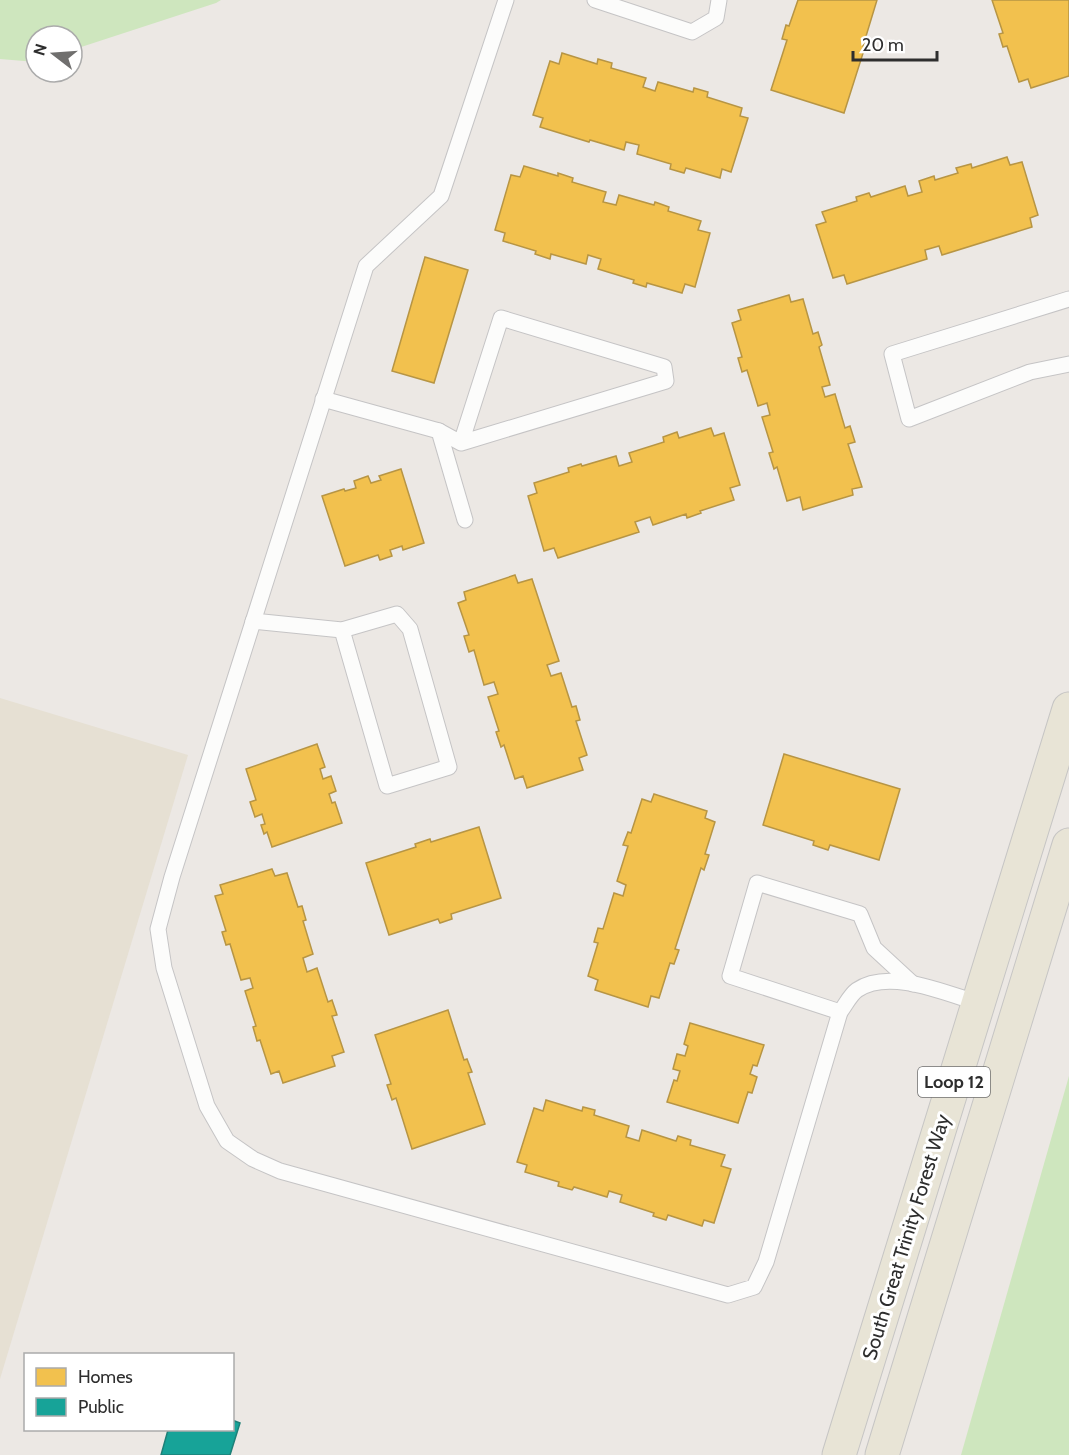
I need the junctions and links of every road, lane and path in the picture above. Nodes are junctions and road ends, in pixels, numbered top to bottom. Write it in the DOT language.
graph roads {
  1 [pos="506,0"];
  2 [pos="595,0"];
  3 [pos="719,0"];
  4 [pos="1069,299"];
  5 [pos="1069,364"];
  6 [pos="323,399"];
  7 [pos="439,431"];
  8 [pos="461,443"];
  9 [pos="465,520"];
  10 [pos="253,621"];
  11 [pos="342,630"];
  12 [pos="1069,709"];
  13 [pos="1069,845"];
  14 [pos="913,984"];
  15 [pos="978,1003"];
  16 [pos="840,1012"];
  17 [pos="838,1455"];
  18 [pos="882,1455"];
  1 -- 6 [label="lane"];
  2 -- 3 [label="lane"];
  4 -- 5 [label="lane"];
  6 -- 7 [label="lane"];
  6 -- 10 [label="lane"];
  7 -- 8 [label="lane"];
  7 -- 9 [label="lane"];
  8 -- 8 [label="lane"];
  10 -- 11 [label="lane"];
  10 -- 16 [label="lane"];
  11 -- 11 [label="lane"];
  12 -- 15 [label="main road, South Great Trinity Forest Way / Loop 12"];
  13 -- 18 [label="main road, South Great Trinity Forest Way / Loop 12"];
  14 -- 15 [label="lane"];
  14 -- 16 [label="lane"];
  14 -- 16 [label="lane"];
  15 -- 17 [label="main road, South Great Trinity Forest Way / Loop 12"];
}
